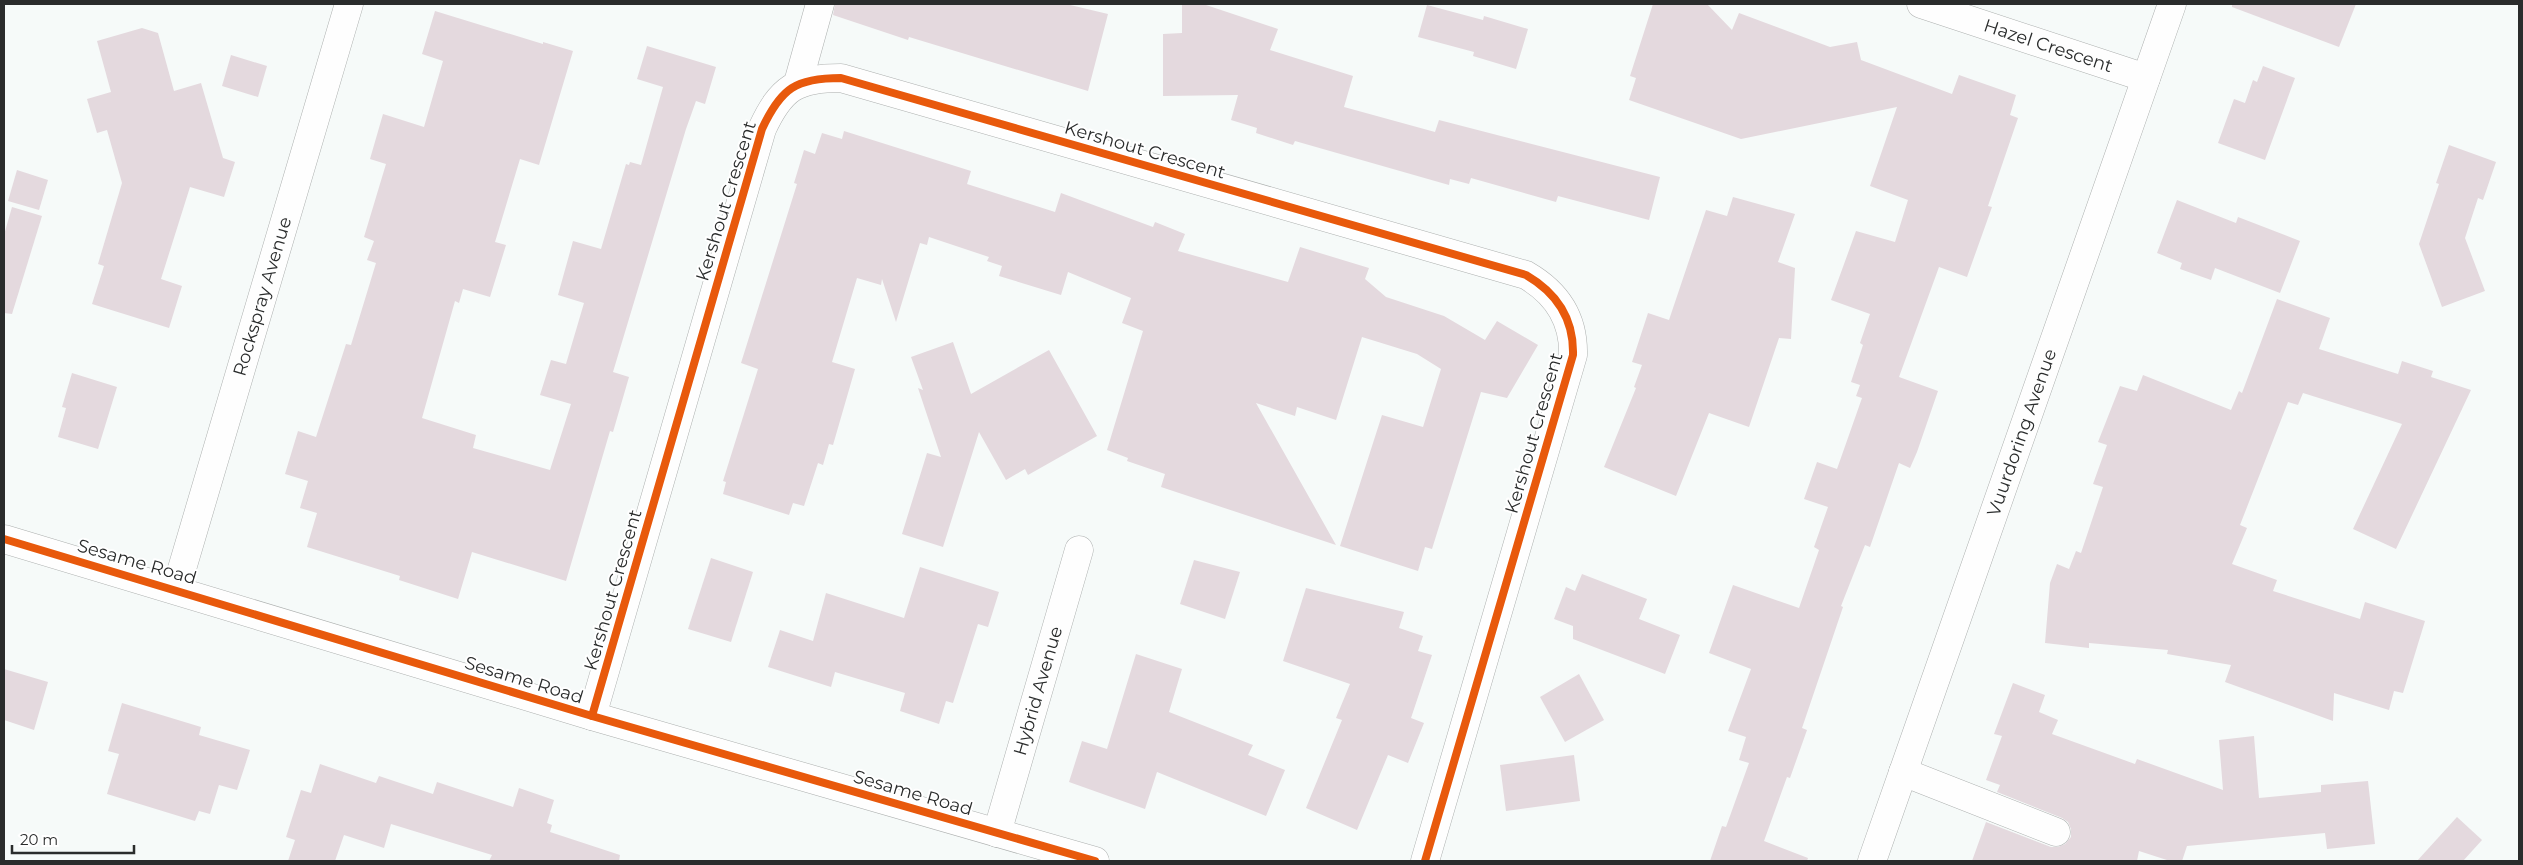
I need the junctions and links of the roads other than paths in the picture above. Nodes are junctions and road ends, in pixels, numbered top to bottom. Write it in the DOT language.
graph roads {
  1 [pos="349,4"];
  2 [pos="820,4"];
  3 [pos="1921,4"];
  4 [pos="2172,4"];
  5 [pos="2146,78"];
  6 [pos="798,83"];
  7 [pos="4,539"];
  8 [pos="1079,550"];
  9 [pos="176,589"];
  10 [pos="592,716"];
  11 [pos="1903,772"];
  12 [pos="2056,832"];
  13 [pos="997,833"];
  14 [pos="1095,861"];
  15 [pos="1425,861"];
  16 [pos="1872,861"];
  1 -- 9 [label="street, Rockspray Avenue"];
  2 -- 6 [label="street"];
  3 -- 5 [label="street, Hazel Crescent"];
  4 -- 5 [label="street, Vuurdoring Avenue"];
  5 -- 11 [label="street, Vuurdoring Avenue"];
  6 -- 10 [label="street, Kershout Crescent"];
  6 -- 15 [label="street, Kershout Crescent"];
  7 -- 9 [label="street, Sesame Road"];
  8 -- 13 [label="street, Hybrid Avenue"];
  9 -- 10 [label="street, Sesame Road"];
  10 -- 13 [label="street, Sesame Road"];
  11 -- 12 [label="street"];
  11 -- 16 [label="street, Vuurdoring Avenue"];
  13 -- 14 [label="street, Sesame Road"];
}
